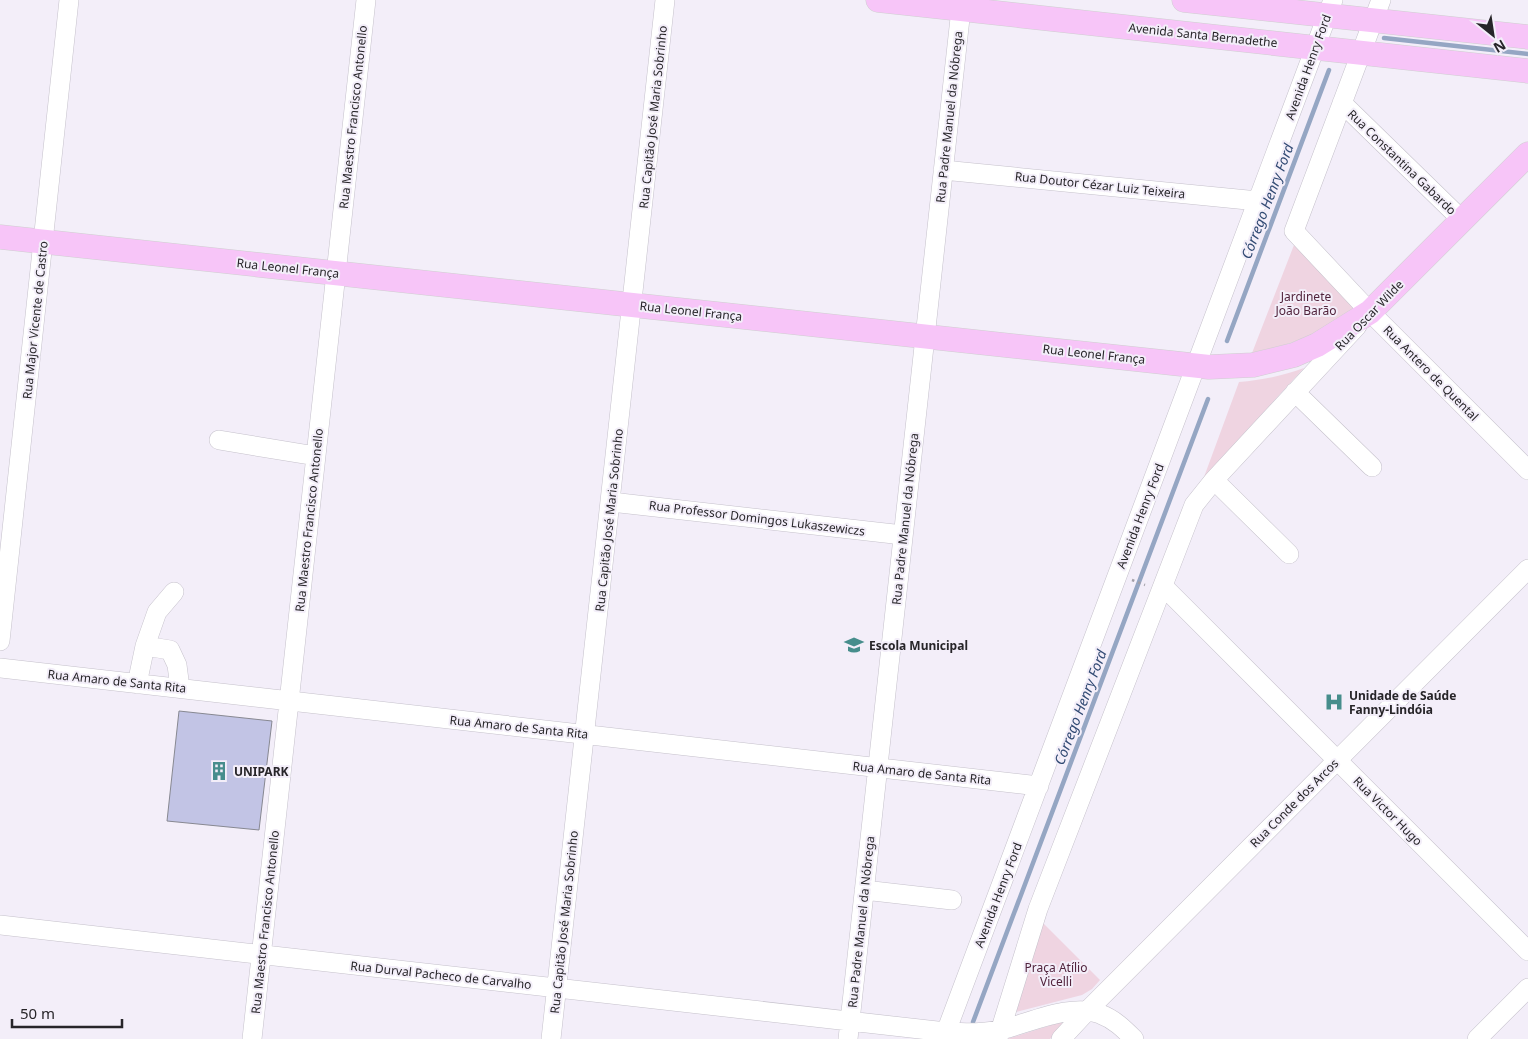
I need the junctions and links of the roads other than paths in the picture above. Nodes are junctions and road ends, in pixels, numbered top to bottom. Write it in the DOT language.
graph roads {
  1 [pos="69,0"];
  2 [pos="366,0"];
  3 [pos="665,0"];
  4 [pos="878,0"];
  5 [pos="1184,0"];
  6 [pos="961,5"];
  7 [pos="1330,8"];
  8 [pos="1377,10"];
  9 [pos="1528,37"];
  10 [pos="1316,48"];
  11 [pos="1361,53"];
  12 [pos="1528,71"];
  13 [pos="1342,103"];
  14 [pos="1528,154"];
  15 [pos="943,170"];
  16 [pos="1258,202"];
  17 [pos="1462,220"];
  18 [pos="0,237"];
  19 [pos="43,242"];
  20 [pos="336,273"];
  21 [pos="632,305"];
  22 [pos="1370,312"];
  23 [pos="925,336"];
  24 [pos="1196,365"];
  25 [pos="1295,392"];
  26 [pos="219,440"];
  27 [pos="316,456"];
  28 [pos="1372,467"];
  29 [pos="1528,470"];
  30 [pos="1214,480"];
  31 [pos="610,502"];
  32 [pos="903,535"];
  33 [pos="1289,554"];
  34 [pos="1528,569"];
  35 [pos="1158,587"];
  36 [pos="174,592"];
  37 [pos="0,641"];
  38 [pos="145,646"];
  39 [pos="0,668"];
  40 [pos="137,684"];
  41 [pos="180,688"];
  42 [pos="289,701"];
  43 [pos="585,734"];
  44 [pos="1337,760"];
  45 [pos="878,768"];
  46 [pos="1039,786"];
  47 [pos="864,890"];
  48 [pos="952,900"];
  49 [pos="0,925"];
  50 [pos="1528,951"];
  51 [pos="262,955"];
  52 [pos="557,988"];
  53 [pos="1528,988"];
  54 [pos="1087,1011"];
  55 [pos="849,1030"];
  56 [pos="946,1032"];
  57 [pos="1000,1034"];
  58 [pos="252,1039"];
  59 [pos="551,1039"];
  60 [pos="1061,1039"];
  61 [pos="1134,1039"];
  62 [pos="1477,1039"];
  1 -- 19 [label="street, Rua Major Vicente de Castro"];
  2 -- 20 [label="street, Rua Maestro Francisco Antonello"];
  3 -- 21 [label="street, Rua Capitão José Maria Sobrinho"];
  4 -- 6 [label="main road, Avenida Santa Bernadethe"];
  5 -- 7 [label="main road"];
  6 -- 10 [label="main road, Avenida Santa Bernadethe"];
  6 -- 15 [label="street, Rua Padre Manuel da Nóbrega"];
  7 -- 8 [label="main road"];
  7 -- 10 [label="street, Avenida Henry Ford"];
  8 -- 9 [label="main road"];
  8 -- 11 [label="street"];
  10 -- 11 [label="main road, Avenida Santa Bernadethe"];
  10 -- 16 [label="street, Avenida Henry Ford"];
  11 -- 12 [label="main road, Avenida Santa Bernadethe"];
  11 -- 13 [label="street"];
  13 -- 17 [label="street, Rua Constantina Gabardo"];
  13 -- 22 [label="street, Rua Antero de Quental"];
  14 -- 17 [label="main road, Rua Oscar Wilde"];
  15 -- 16 [label="street, Rua Doutor Cézar Luiz Teixeira"];
  15 -- 23 [label="street, Rua Padre Manuel da Nóbrega"];
  16 -- 24 [label="street, Avenida Henry Ford"];
  17 -- 22 [label="main road, Rua Oscar Wilde"];
  18 -- 19 [label="main road, Rua Leonel França"];
  19 -- 20 [label="main road, Rua Leonel França"];
  19 -- 37 [label="street, Rua Major Vicente de Castro"];
  20 -- 21 [label="main road, Rua Leonel França"];
  20 -- 27 [label="street, Rua Maestro Francisco Antonello"];
  21 -- 23 [label="main road, Rua Leonel França"];
  21 -- 31 [label="street, Rua Capitão José Maria Sobrinho"];
  22 -- 24 [label="main road, Rua Leonel França"];
  22 -- 25 [label="street, Rua Oscar Wilde"];
  22 -- 29 [label="street, Rua Antero de Quental"];
  23 -- 24 [label="main road, Rua Leonel França"];
  23 -- 32 [label="street, Rua Padre Manuel da Nóbrega"];
  24 -- 46 [label="street, Avenida Henry Ford"];
  25 -- 28 [label="street"];
  25 -- 30 [label="street, Rua Oscar Wilde"];
  26 -- 27 [label="street"];
  27 -- 42 [label="street, Rua Maestro Francisco Antonello"];
  30 -- 33 [label="street"];
  30 -- 35 [label="street"];
  31 -- 32 [label="street, Rua Professor Domingos Lukaszewiczs"];
  31 -- 43 [label="street, Rua Capitão José Maria Sobrinho"];
  32 -- 45 [label="street, Rua Padre Manuel da Nóbrega"];
  34 -- 44 [label="street, Rua Conde dos Arcos"];
  35 -- 44 [label="street, Rua Victor Hugo"];
  35 -- 57 [label="street"];
  36 -- 38 [label="street"];
  38 -- 40 [label="street"];
  38 -- 41 [label="street"];
  39 -- 40 [label="street, Rua Amaro de Santa Rita"];
  40 -- 41 [label="street, Rua Amaro de Santa Rita"];
  41 -- 42 [label="street, Rua Amaro de Santa Rita"];
  42 -- 43 [label="street, Rua Amaro de Santa Rita"];
  42 -- 51 [label="street, Rua Maestro Francisco Antonello"];
  43 -- 45 [label="street, Rua Amaro de Santa Rita"];
  43 -- 52 [label="street, Rua Capitão José Maria Sobrinho"];
  44 -- 50 [label="street, Rua Victor Hugo"];
  44 -- 54 [label="street, Rua Conde dos Arcos"];
  45 -- 46 [label="street, Rua Amaro de Santa Rita"];
  45 -- 47 [label="street, Rua Padre Manuel da Nóbrega"];
  46 -- 56 [label="street, Avenida Henry Ford"];
  47 -- 48 [label="street"];
  47 -- 55 [label="street, Rua Padre Manuel da Nóbrega"];
  49 -- 51 [label="street, Rua Durval Pacheco de Carvalho"];
  51 -- 52 [label="street, Rua Durval Pacheco de Carvalho"];
  51 -- 58 [label="street, Rua Maestro Francisco Antonello"];
  52 -- 55 [label="street, Rua Durval Pacheco de Carvalho"];
  52 -- 59 [label="street, Rua Capitão José Maria Sobrinho"];
  53 -- 62 [label="street"];
  54 -- 57 [label="street, Rua Durval Pacheco de Carvalho"];
  54 -- 60 [label="street, Rua Conde dos Arcos"];
  54 -- 61 [label="street"];
  55 -- 56 [label="street, Rua Durval Pacheco de Carvalho"];
  56 -- 57 [label="street, Rua Durval Pacheco de Carvalho"];
}
